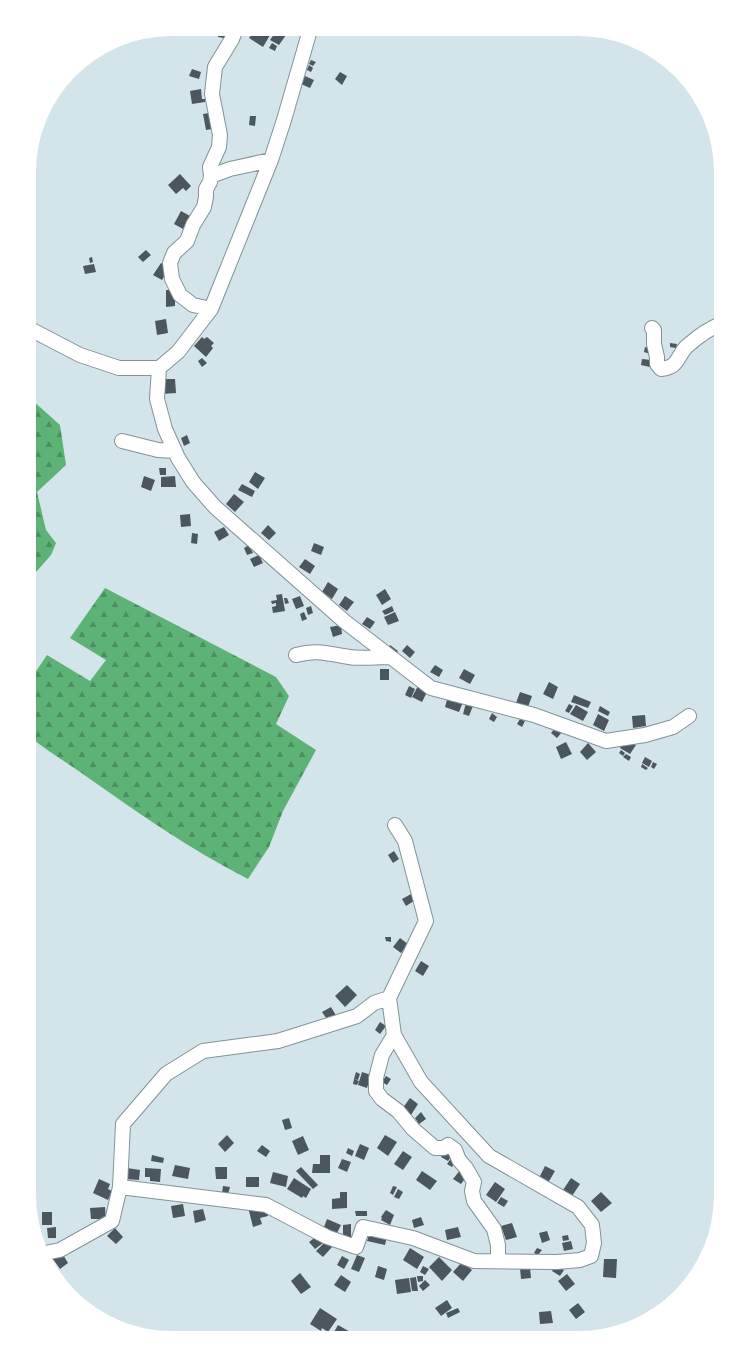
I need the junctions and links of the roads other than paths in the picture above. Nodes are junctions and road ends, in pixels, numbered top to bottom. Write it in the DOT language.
graph roads {
  1 [pos="233,36"];
  2 [pos="308,36"];
  3 [pos="271,160"];
  4 [pos="211,176"];
  5 [pos="211,309"];
  6 [pos="714,327"];
  7 [pos="652,328"];
  8 [pos="36,332"];
  9 [pos="159,368"];
  10 [pos="122,441"];
  11 [pos="175,451"];
  12 [pos="296,655"];
  13 [pos="390,658"];
  14 [pos="689,716"];
  15 [pos="395,825"];
  16 [pos="389,998"];
  17 [pos="394,1035"];
  18 [pos="120,1187"];
  19 [pos="49,1252"];
  20 [pos="498,1261"];
  1 -- 4 [label="street"];
  2 -- 3 [label="street"];
  3 -- 4 [label="street"];
  3 -- 5 [label="street"];
  4 -- 5 [label="street"];
  5 -- 9 [label="street"];
  6 -- 7 [label="street"];
  8 -- 9 [label="street"];
  9 -- 11 [label="street"];
  10 -- 11 [label="street"];
  11 -- 13 [label="street"];
  12 -- 13 [label="street"];
  13 -- 14 [label="street"];
  15 -- 16 [label="street"];
  16 -- 17 [label="street"];
  16 -- 18 [label="street"];
  17 -- 20 [label="street"];
  17 -- 20 [label="street"];
  18 -- 19 [label="street"];
  18 -- 20 [label="street"];
}
